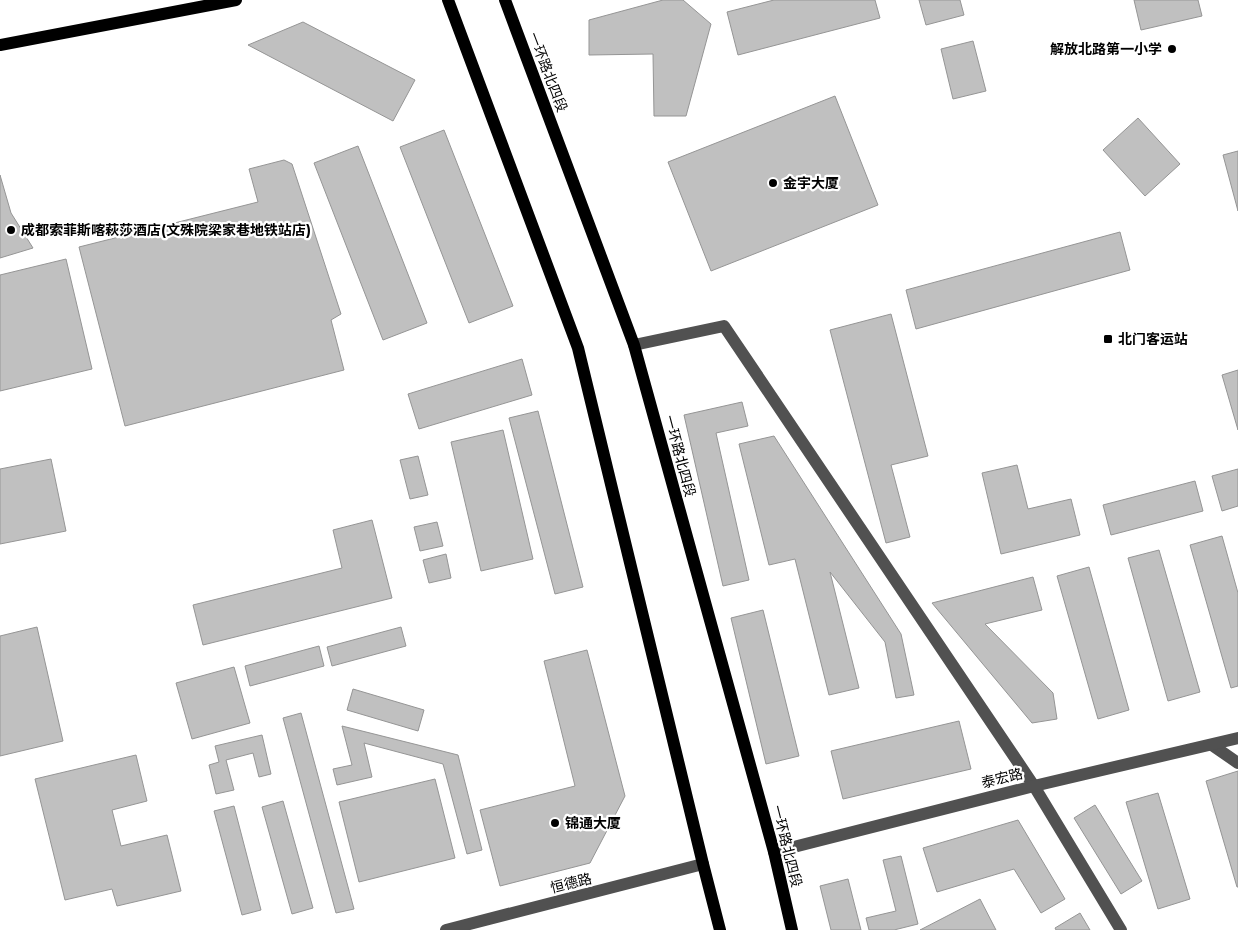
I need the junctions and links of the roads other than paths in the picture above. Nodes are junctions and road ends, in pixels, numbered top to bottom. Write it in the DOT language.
graph roads {
  1 [pos="236,0"];
  2 [pos="448,0"];
  3 [pos="505,0"];
  4 [pos="0,46"];
  5 [pos="634,345"];
  6 [pos="1238,738"];
  7 [pos="1212,745"];
  8 [pos="1238,763"];
  9 [pos="1034,786"];
  10 [pos="774,852"];
  11 [pos="703,864"];
  12 [pos="446,930"];
  13 [pos="720,930"];
  14 [pos="792,930"];
  15 [pos="1121,930"];
  1 -- 4 [label="main road"];
  2 -- 11 [label="main road"];
  3 -- 5 [label="main road, 一环路北四段"];
  5 -- 9 [label="street"];
  5 -- 10 [label="main road, 一环路北四段"];
  6 -- 7 [label="street, 泰宏路"];
  7 -- 8 [label="street"];
  7 -- 9 [label="street, 泰宏路"];
  9 -- 10 [label="street, 泰宏路"];
  9 -- 15 [label="street"];
  10 -- 14 [label="main road, 一环路北四段"];
  11 -- 12 [label="street, 恒德路"];
  11 -- 13 [label="main road"];
}
